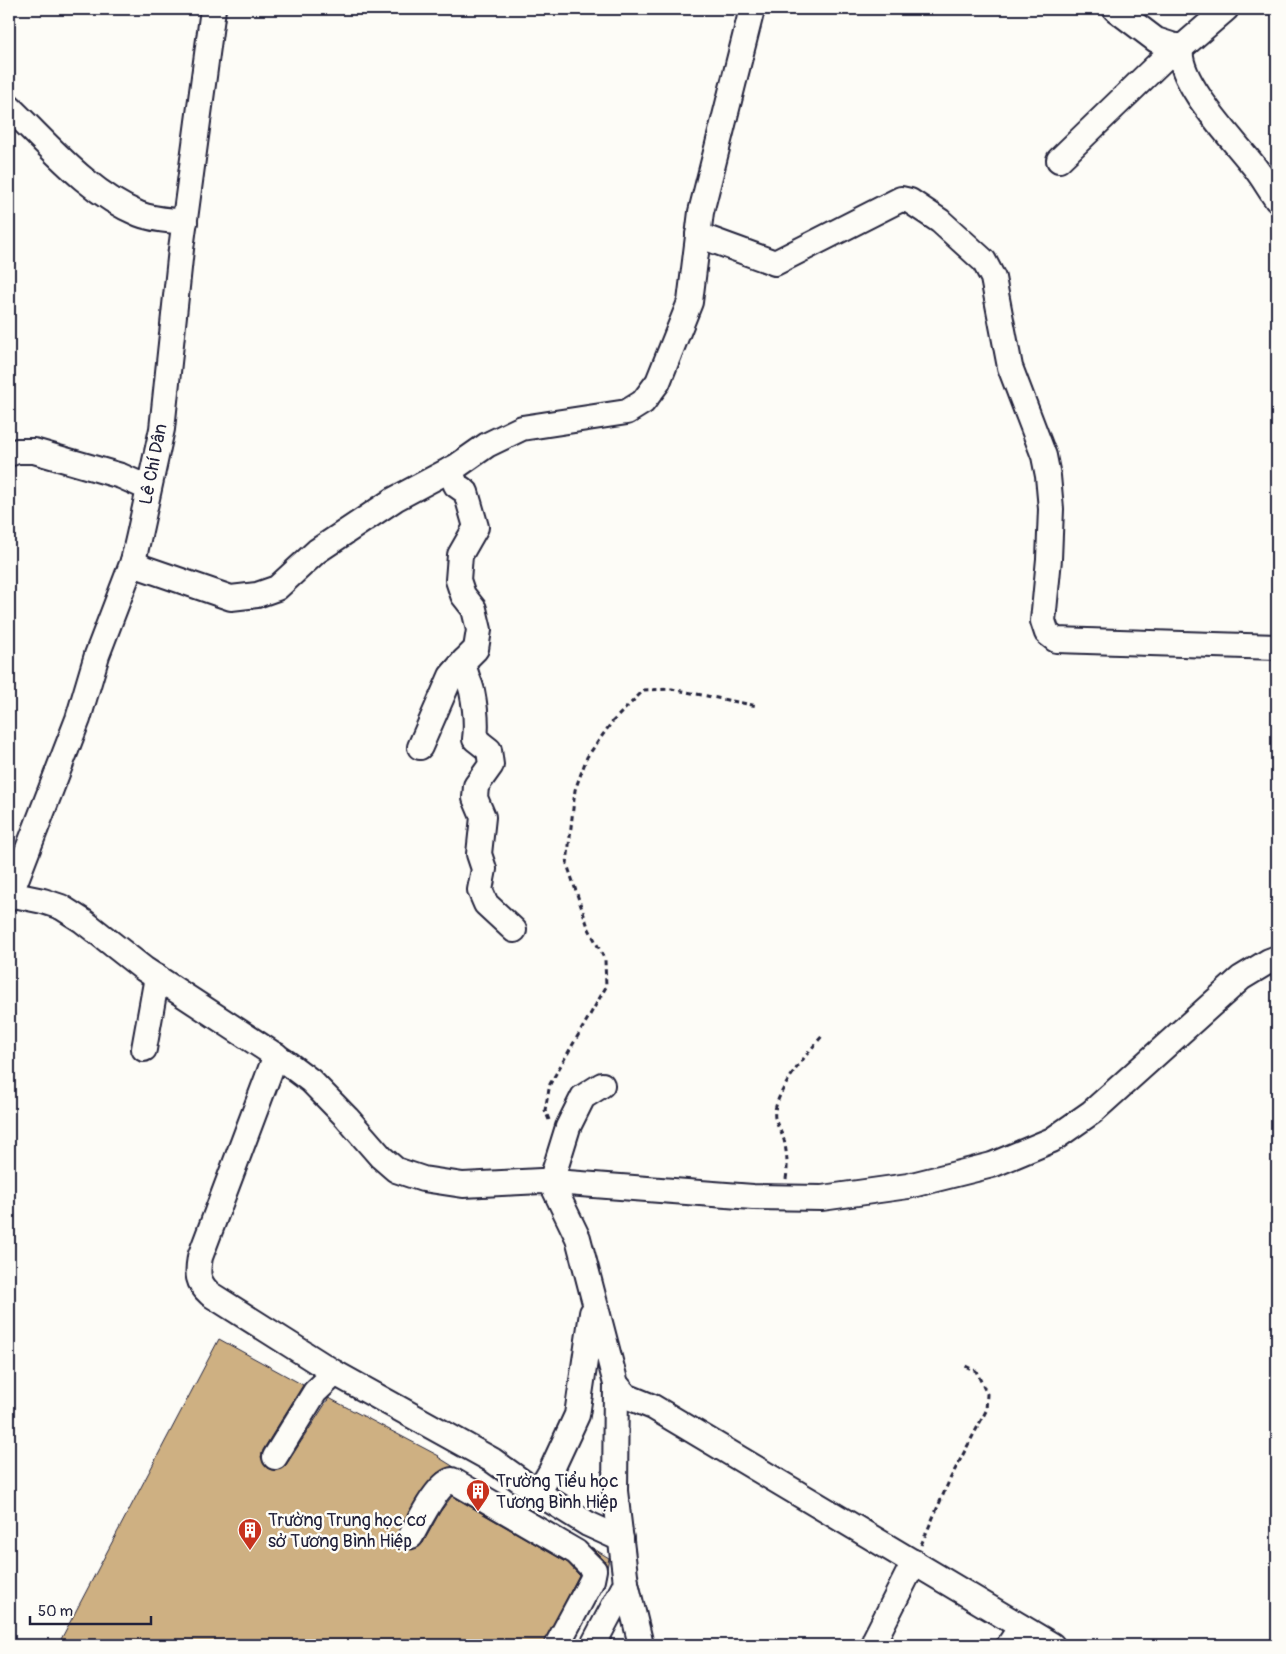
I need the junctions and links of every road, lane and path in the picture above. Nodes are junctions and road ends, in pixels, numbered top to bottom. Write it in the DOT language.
graph roads {
  1 [pos="212,9"];
  2 [pos="752,9"];
  3 [pos="1114,9"];
  4 [pos="1226,9"];
  5 [pos="1179,47"];
  6 [pos="9,107"];
  7 [pos="1059,160"];
  8 [pos="1277,200"];
  9 [pos="185,222"];
  10 [pos="698,235"];
  11 [pos="11,449"];
  12 [pos="450,470"];
  13 [pos="148,488"];
  14 [pos="133,561"];
  15 [pos="1277,647"];
  16 [pos="464,661"];
  17 [pos="757,706"];
  18 [pos="420,747"];
  19 [pos="9,896"];
  20 [pos="514,930"];
  21 [pos="1277,958"];
  22 [pos="157,978"];
  23 [pos="823,1035"];
  24 [pos="144,1049"];
  25 [pos="276,1055"];
  26 [pos="602,1085"];
  27 [pos="562,1145"];
  28 [pos="551,1182"];
  29 [pos="784,1197"];
  30 [pos="595,1296"];
  31 [pos="963,1366"];
  32 [pos="335,1373"];
  33 [pos="616,1384"];
  34 [pos="275,1458"];
  35 [pos="538,1493"];
  36 [pos="411,1536"];
  37 [pos="620,1539"];
  38 [pos="914,1562"];
  39 [pos="626,1583"];
  40 [pos="1015,1636"];
  41 [pos="557,1645"];
  42 [pos="594,1645"];
  43 [pos="641,1645"];
  44 [pos="875,1645"];
  45 [pos="1052,1645"];
  1 -- 9 [label="street, Lê Chí Dân"];
  2 -- 10 [label="street"];
  3 -- 5 [label="street"];
  4 -- 5 [label="street"];
  5 -- 7 [label="street"];
  5 -- 8 [label="street"];
  6 -- 9 [label="street"];
  9 -- 13 [label="street, Lê Chí Dân"];
  10 -- 12 [label="street"];
  10 -- 15 [label="street"];
  11 -- 13 [label="street"];
  12 -- 14 [label="street"];
  12 -- 16 [label="street"];
  13 -- 14 [label="street, Lê Chí Dân"];
  14 -- 19 [label="street, Lê Chí Dân"];
  16 -- 18 [label="street"];
  16 -- 20 [label="street"];
  17 -- 27 [label="path"];
  19 -- 22 [label="street"];
  21 -- 29 [label="street"];
  22 -- 24 [label="street"];
  22 -- 25 [label="street"];
  23 -- 29 [label="path"];
  25 -- 28 [label="street"];
  25 -- 32 [label="street"];
  26 -- 27 [label="street"];
  27 -- 28 [label="street"];
  28 -- 29 [label="street"];
  28 -- 30 [label="street"];
  30 -- 33 [label="street"];
  30 -- 35 [label="street"];
  31 -- 38 [label="path"];
  32 -- 34 [label="street"];
  32 -- 35 [label="street"];
  33 -- 37 [label="street"];
  33 -- 38 [label="street"];
  35 -- 37 [label="street"];
  36 -- 41 [label="street"];
  37 -- 39 [label="street"];
  38 -- 40 [label="street"];
  38 -- 44 [label="street"];
  39 -- 42 [label="street"];
  39 -- 43 [label="street"];
  40 -- 45 [label="street"];
}
